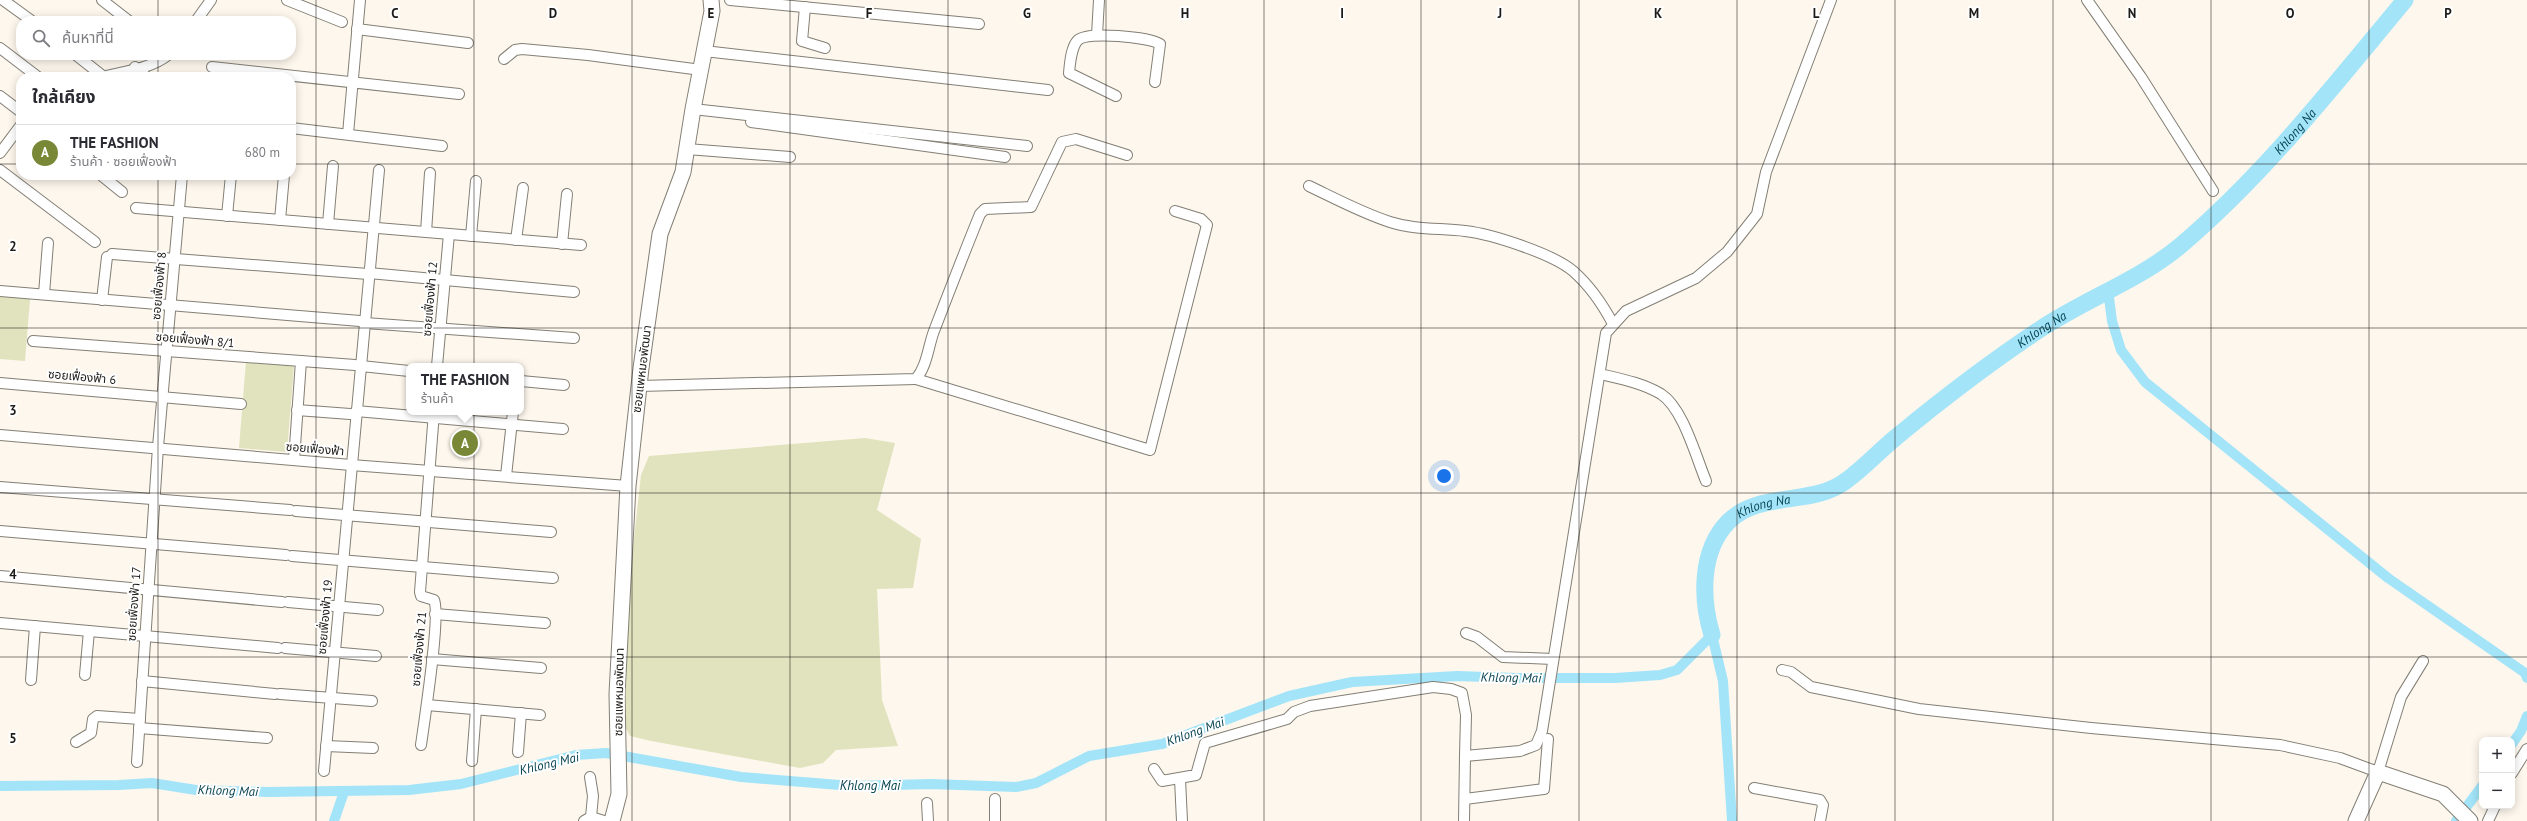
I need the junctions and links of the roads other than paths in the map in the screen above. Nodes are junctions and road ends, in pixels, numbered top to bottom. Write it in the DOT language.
graph roads {
  1 [pos="3,0"];
  2 [pos="102,0"];
  3 [pos="211,0"];
  4 [pos="287,0"];
  5 [pos="360,0"];
  6 [pos="711,0"];
  7 [pos="730,0"];
  8 [pos="1099,0"];
  9 [pos="1831,0"];
  10 [pos="2087,0"];
  11 [pos="805,8"];
  12 [pos="25,16"];
  13 [pos="123,16"];
  14 [pos="200,16"];
  15 [pos="342,22"];
  16 [pos="979,24"];
  17 [pos="357,29"];
  18 [pos="1097,35"];
  19 [pos="468,43"];
  20 [pos="0,48"];
  21 [pos="824,48"];
  22 [pos="704,51"];
  23 [pos="504,59"];
  24 [pos="82,60"];
  25 [pos="160,60"];
  26 [pos="135,67"];
  27 [pos="212,67"];
  28 [pos="700,70"];
  29 [pos="31,72"];
  30 [pos="98,72"];
  31 [pos="120,72"];
  32 [pos="141,72"];
  33 [pos="262,72"];
  34 [pos="296,75"];
  35 [pos="353,81"];
  36 [pos="1155,82"];
  37 [pos="1048,90"];
  38 [pos="459,94"];
  39 [pos="0,96"];
  40 [pos="1116,96"];
  41 [pos="16,108"];
  42 [pos="692,111"];
  43 [pos="296,129"];
  44 [pos="16,132"];
  45 [pos="348,134"];
  46 [pos="442,146"];
  47 [pos="1028,146"];
  48 [pos="687,148"];
  49 [pos="0,153"];
  50 [pos="1127,155"];
  51 [pos="790,157"];
  52 [pos="1005,157"];
  53 [pos="333,166"];
  54 [pos="0,170"];
  55 [pos="379,170"];
  56 [pos="430,173"];
  57 [pos="107,180"];
  58 [pos="182,180"];
  59 [pos="231,180"];
  60 [pos="284,180"];
  61 [pos="476,182"];
  62 [pos="1310,186"];
  63 [pos="523,188"];
  64 [pos="2213,191"];
  65 [pos="122,192"];
  66 [pos="567,194"];
  67 [pos="136,208"];
  68 [pos="1175,211"];
  69 [pos="179,212"];
  70 [pos="227,216"];
  71 [pos="280,220"];
  72 [pos="328,224"];
  73 [pos="374,229"];
  74 [pos="426,232"];
  75 [pos="449,234"];
  76 [pos="471,236"];
  77 [pos="516,240"];
  78 [pos="95,242"];
  79 [pos="48,243"];
  80 [pos="562,244"];
  81 [pos="580,245"];
  82 [pos="175,260"];
  83 [pos="368,274"];
  84 [pos="445,281"];
  85 [pos="0,291"];
  86 [pos="574,292"];
  87 [pos="44,294"];
  88 [pos="102,300"];
  89 [pos="170,306"];
  90 [pos="362,322"];
  91 [pos="1616,322"];
  92 [pos="440,330"];
  93 [pos="574,338"];
  94 [pos="33,341"];
  95 [pos="166,350"];
  96 [pos="301,361"];
  97 [pos="438,363"];
  98 [pos="358,366"];
  99 [pos="406,371"];
  100 [pos="1600,374"];
  101 [pos="916,379"];
  102 [pos="524,381"];
  103 [pos="0,383"];
  104 [pos="564,385"];
  105 [pos="639,386"];
  106 [pos="162,397"];
  107 [pos="240,404"];
  108 [pos="298,410"];
  109 [pos="353,412"];
  110 [pos="406,414"];
  111 [pos="434,415"];
  112 [pos="513,415"];
  113 [pos="512,426"];
  114 [pos="564,429"];
  115 [pos="0,435"];
  116 [pos="158,447"];
  117 [pos="294,460"];
  118 [pos="351,465"];
  119 [pos="431,470"];
  120 [pos="506,476"];
  121 [pos="1706,480"];
  122 [pos="628,486"];
  123 [pos="0,487"];
  124 [pos="154,500"];
  125 [pos="347,515"];
  126 [pos="426,522"];
  127 [pos="0,531"];
  128 [pos="551,532"];
  129 [pos="151,544"];
  130 [pos="343,560"];
  131 [pos="422,567"];
  132 [pos="0,576"];
  133 [pos="553,578"];
  134 [pos="148,589"];
  135 [pos="339,607"];
  136 [pos="378,610"];
  137 [pos="435,614"];
  138 [pos="0,623"];
  139 [pos="545,623"];
  140 [pos="35,626"];
  141 [pos="88,631"];
  142 [pos="1466,633"];
  143 [pos="145,636"];
  144 [pos="335,652"];
  145 [pos="376,656"];
  146 [pos="432,659"];
  147 [pos="2423,661"];
  148 [pos="1552,664"];
  149 [pos="541,668"];
  150 [pos="1782,670"];
  151 [pos="85,675"];
  152 [pos="31,680"];
  153 [pos="142,681"];
  154 [pos="331,698"];
  155 [pos="372,701"];
  156 [pos="427,705"];
  157 [pos="476,709"];
  158 [pos="521,713"];
  159 [pos="540,715"];
  160 [pos="140,723"];
  161 [pos="267,738"];
  162 [pos="1548,739"];
  163 [pos="76,742"];
  164 [pos="421,745"];
  165 [pos="326,746"];
  166 [pos="373,748"];
  167 [pos="2527,749"];
  168 [pos="518,752"];
  169 [pos="1465,756"];
  170 [pos="472,761"];
  171 [pos="137,762"];
  172 [pos="2515,768"];
  173 [pos="1154,769"];
  174 [pos="324,771"];
  175 [pos="2378,772"];
  176 [pos="590,777"];
  177 [pos="1180,779"];
  178 [pos="1754,788"];
  179 [pos="995,799"];
  180 [pos="1465,799"];
  181 [pos="927,803"];
  182 [pos="2494,809"];
  183 [pos="587,819"];
  184 [pos="604,821"];
  185 [pos="612,821"];
  186 [pos="928,821"];
  187 [pos="996,821"];
  188 [pos="1182,821"];
  189 [pos="1464,821"];
  190 [pos="1820,821"];
  191 [pos="2356,821"];
  192 [pos="2470,821"];
  193 [pos="2488,821"];
  1 -- 12 [label="street"];
  2 -- 13 [label="street"];
  3 -- 14 [label="street"];
  4 -- 15 [label="street"];
  5 -- 17 [label="street"];
  6 -- 22 [label="street, ซอยแพหมอพัฒนา"];
  7 -- 11 [label="street"];
  8 -- 18 [label="street"];
  9 -- 91 [label="street"];
  10 -- 64 [label="street"];
  11 -- 16 [label="street"];
  11 -- 21 [label="street"];
  17 -- 19 [label="street"];
  17 -- 35 [label="street"];
  18 -- 36 [label="street"];
  18 -- 40 [label="street"];
  20 -- 29 [label="street"];
  22 -- 28 [label="street, ซอยแพหมอพัฒนา"];
  22 -- 37 [label="street"];
  23 -- 28 [label="street"];
  24 -- 30 [label="street"];
  25 -- 26 [label="street"];
  26 -- 31 [label="street"];
  26 -- 32 [label="street"];
  27 -- 33 [label="street"];
  28 -- 42 [label="street, ซอยแพหมอพัฒนา"];
  34 -- 35 [label="street"];
  35 -- 38 [label="street"];
  35 -- 45 [label="street"];
  39 -- 41 [label="street"];
  42 -- 47 [label="street"];
  42 -- 48 [label="street, ซอยแพหมอพัฒนา"];
  42 -- 52 [label="street"];
  43 -- 45 [label="street"];
  44 -- 49 [label="street"];
  45 -- 46 [label="street"];
  48 -- 51 [label="street"];
  48 -- 105 [label="street, ซอยแพหมอพัฒนา"];
  50 -- 101 [label="street"];
  53 -- 72 [label="street"];
  54 -- 78 [label="street"];
  55 -- 73 [label="street, ซอยเฟื่องฟ้า 19"];
  56 -- 74 [label="street"];
  57 -- 65 [label="street"];
  58 -- 69 [label="street, ซอยเฟื่องฟ้า 8"];
  59 -- 70 [label="street"];
  60 -- 71 [label="street"];
  61 -- 76 [label="street"];
  62 -- 91 [label="street"];
  63 -- 77 [label="street"];
  66 -- 80 [label="street"];
  67 -- 69 [label="street"];
  68 -- 101 [label="street"];
  69 -- 70 [label="street"];
  69 -- 82 [label="street, ซอยเฟื่องฟ้า 8"];
  70 -- 71 [label="street"];
  71 -- 72 [label="street"];
  72 -- 73 [label="street"];
  73 -- 74 [label="street"];
  73 -- 83 [label="street, ซอยเฟื่องฟ้า 19"];
  74 -- 75 [label="street"];
  75 -- 76 [label="street"];
  75 -- 84 [label="street, ซอยเฟื่องฟ้า 12"];
  76 -- 77 [label="street"];
  77 -- 80 [label="street"];
  79 -- 87 [label="street"];
  80 -- 81 [label="street"];
  82 -- 83 [label="street"];
  82 -- 88 [label="street"];
  82 -- 89 [label="street, ซอยเฟื่องฟ้า 8"];
  83 -- 84 [label="street"];
  83 -- 90 [label="street, ซอยเฟื่องฟ้า 19"];
  84 -- 86 [label="street"];
  84 -- 92 [label="street, ซอยเฟื่องฟ้า 12"];
  85 -- 87 [label="street"];
  87 -- 88 [label="street"];
  88 -- 89 [label="street"];
  89 -- 90 [label="street"];
  89 -- 95 [label="street, ซอยเฟื่องฟ้า 8"];
  90 -- 92 [label="street"];
  90 -- 98 [label="street, ซอยเฟื่องฟ้า 19"];
  91 -- 100 [label="street"];
  92 -- 93 [label="street"];
  92 -- 97 [label="street, ซอยเฟื่องฟ้า 12"];
  94 -- 95 [label="street, ซอยเฟื่องฟ้า 8/1"];
  95 -- 96 [label="street, ซอยเฟื่องฟ้า 8/1"];
  95 -- 106 [label="street, ซอยเฟื่องฟ้า 8"];
  96 -- 98 [label="street, ซอยเฟื่องฟ้า 8/1"];
  96 -- 108 [label="street"];
  98 -- 99 [label="street, ซอยเฟื่องฟ้า 8/1"];
  98 -- 109 [label="street, ซอยเฟื่องฟ้า 19"];
  100 -- 121 [label="street"];
  100 -- 148 [label="street"];
  101 -- 105 [label="street"];
  102 -- 104 [label="street"];
  103 -- 106 [label="street, ซอยเฟื่องฟ้า 6"];
  105 -- 122 [label="street, ซอยแพหมอพัฒนา"];
  106 -- 107 [label="street, ซอยเฟื่องฟ้า 6"];
  106 -- 116 [label="street, ซอยเฟื่องฟ้า 8"];
  108 -- 109 [label="street"];
  108 -- 117 [label="street"];
  109 -- 110 [label="street"];
  109 -- 118 [label="street, ซอยเฟื่องฟ้า 19"];
  111 -- 113 [label="street"];
  111 -- 119 [label="street"];
  112 -- 113 [label="street"];
  113 -- 114 [label="street"];
  113 -- 120 [label="street"];
  115 -- 116 [label="street, ซอยเฟื่องฟ้า"];
  116 -- 117 [label="street, ซอยเฟื่องฟ้า"];
  116 -- 124 [label="street, ซอยเฟื่องฟ้า 17"];
  117 -- 118 [label="street, ซอยเฟื่องฟ้า"];
  118 -- 119 [label="street, ซอยเฟื่องฟ้า"];
  118 -- 125 [label="street, ซอยเฟื่องฟ้า 19"];
  119 -- 120 [label="street, ซอยเฟื่องฟ้า"];
  119 -- 126 [label="street, ซอยเฟื่องฟ้า 21"];
  120 -- 122 [label="street, ซอยเฟื่องฟ้า"];
  122 -- 185 [label="street, ซอยแพหมอพัฒนา"];
  123 -- 124 [label="street"];
  124 -- 125 [label="street"];
  124 -- 129 [label="street, ซอยเฟื่องฟ้า 17"];
  125 -- 126 [label="street"];
  125 -- 130 [label="street, ซอยเฟื่องฟ้า 19"];
  126 -- 128 [label="street"];
  126 -- 131 [label="street, ซอยเฟื่องฟ้า 21"];
  127 -- 129 [label="street"];
  129 -- 130 [label="street"];
  129 -- 134 [label="street, ซอยเฟื่องฟ้า 17"];
  130 -- 131 [label="street"];
  130 -- 135 [label="street, ซอยเฟื่องฟ้า 19"];
  131 -- 133 [label="street"];
  131 -- 137 [label="street, ซอยเฟื่องฟ้า 21"];
  132 -- 134 [label="street"];
  134 -- 135 [label="street"];
  134 -- 143 [label="street, ซอยเฟื่องฟ้า 17"];
  135 -- 136 [label="street"];
  135 -- 144 [label="street, ซอยเฟื่องฟ้า 19"];
  137 -- 139 [label="street"];
  137 -- 146 [label="street, ซอยเฟื่องฟ้า 21"];
  138 -- 140 [label="street"];
  140 -- 141 [label="street"];
  140 -- 152 [label="street"];
  141 -- 143 [label="street"];
  141 -- 151 [label="street"];
  142 -- 148 [label="street"];
  143 -- 144 [label="street"];
  143 -- 153 [label="street, ซอยเฟื่องฟ้า 17"];
  144 -- 145 [label="street"];
  144 -- 154 [label="street, ซอยเฟื่องฟ้า 19"];
  146 -- 149 [label="street"];
  146 -- 156 [label="street, ซอยเฟื่องฟ้า 21"];
  147 -- 175 [label="street"];
  148 -- 169 [label="street"];
  150 -- 175 [label="street"];
  153 -- 154 [label="street"];
  153 -- 160 [label="street, ซอยเฟื่องฟ้า 17"];
  154 -- 155 [label="street"];
  154 -- 165 [label="street, ซอยเฟื่องฟ้า 19"];
  156 -- 157 [label="street"];
  156 -- 164 [label="street, ซอยเฟื่องฟ้า 21"];
  157 -- 158 [label="street"];
  157 -- 170 [label="street"];
  158 -- 159 [label="street"];
  158 -- 168 [label="street"];
  160 -- 161 [label="street"];
  160 -- 163 [label="street"];
  160 -- 171 [label="street, ซอยเฟื่องฟ้า 17"];
  162 -- 180 [label="street"];
  165 -- 166 [label="street"];
  165 -- 174 [label="street, ซอยเฟื่องฟ้า 19"];
  167 -- 172 [label="street"];
  169 -- 177 [label="street"];
  169 -- 180 [label="street"];
  173 -- 177 [label="street"];
  175 -- 191 [label="street"];
  175 -- 192 [label="street"];
  176 -- 183 [label="street"];
  177 -- 188 [label="street"];
  178 -- 190 [label="street"];
  179 -- 187 [label="street"];
  180 -- 189 [label="street"];
  181 -- 186 [label="street"];
  182 -- 193 [label="street"];
  183 -- 184 [label="street"];
}
